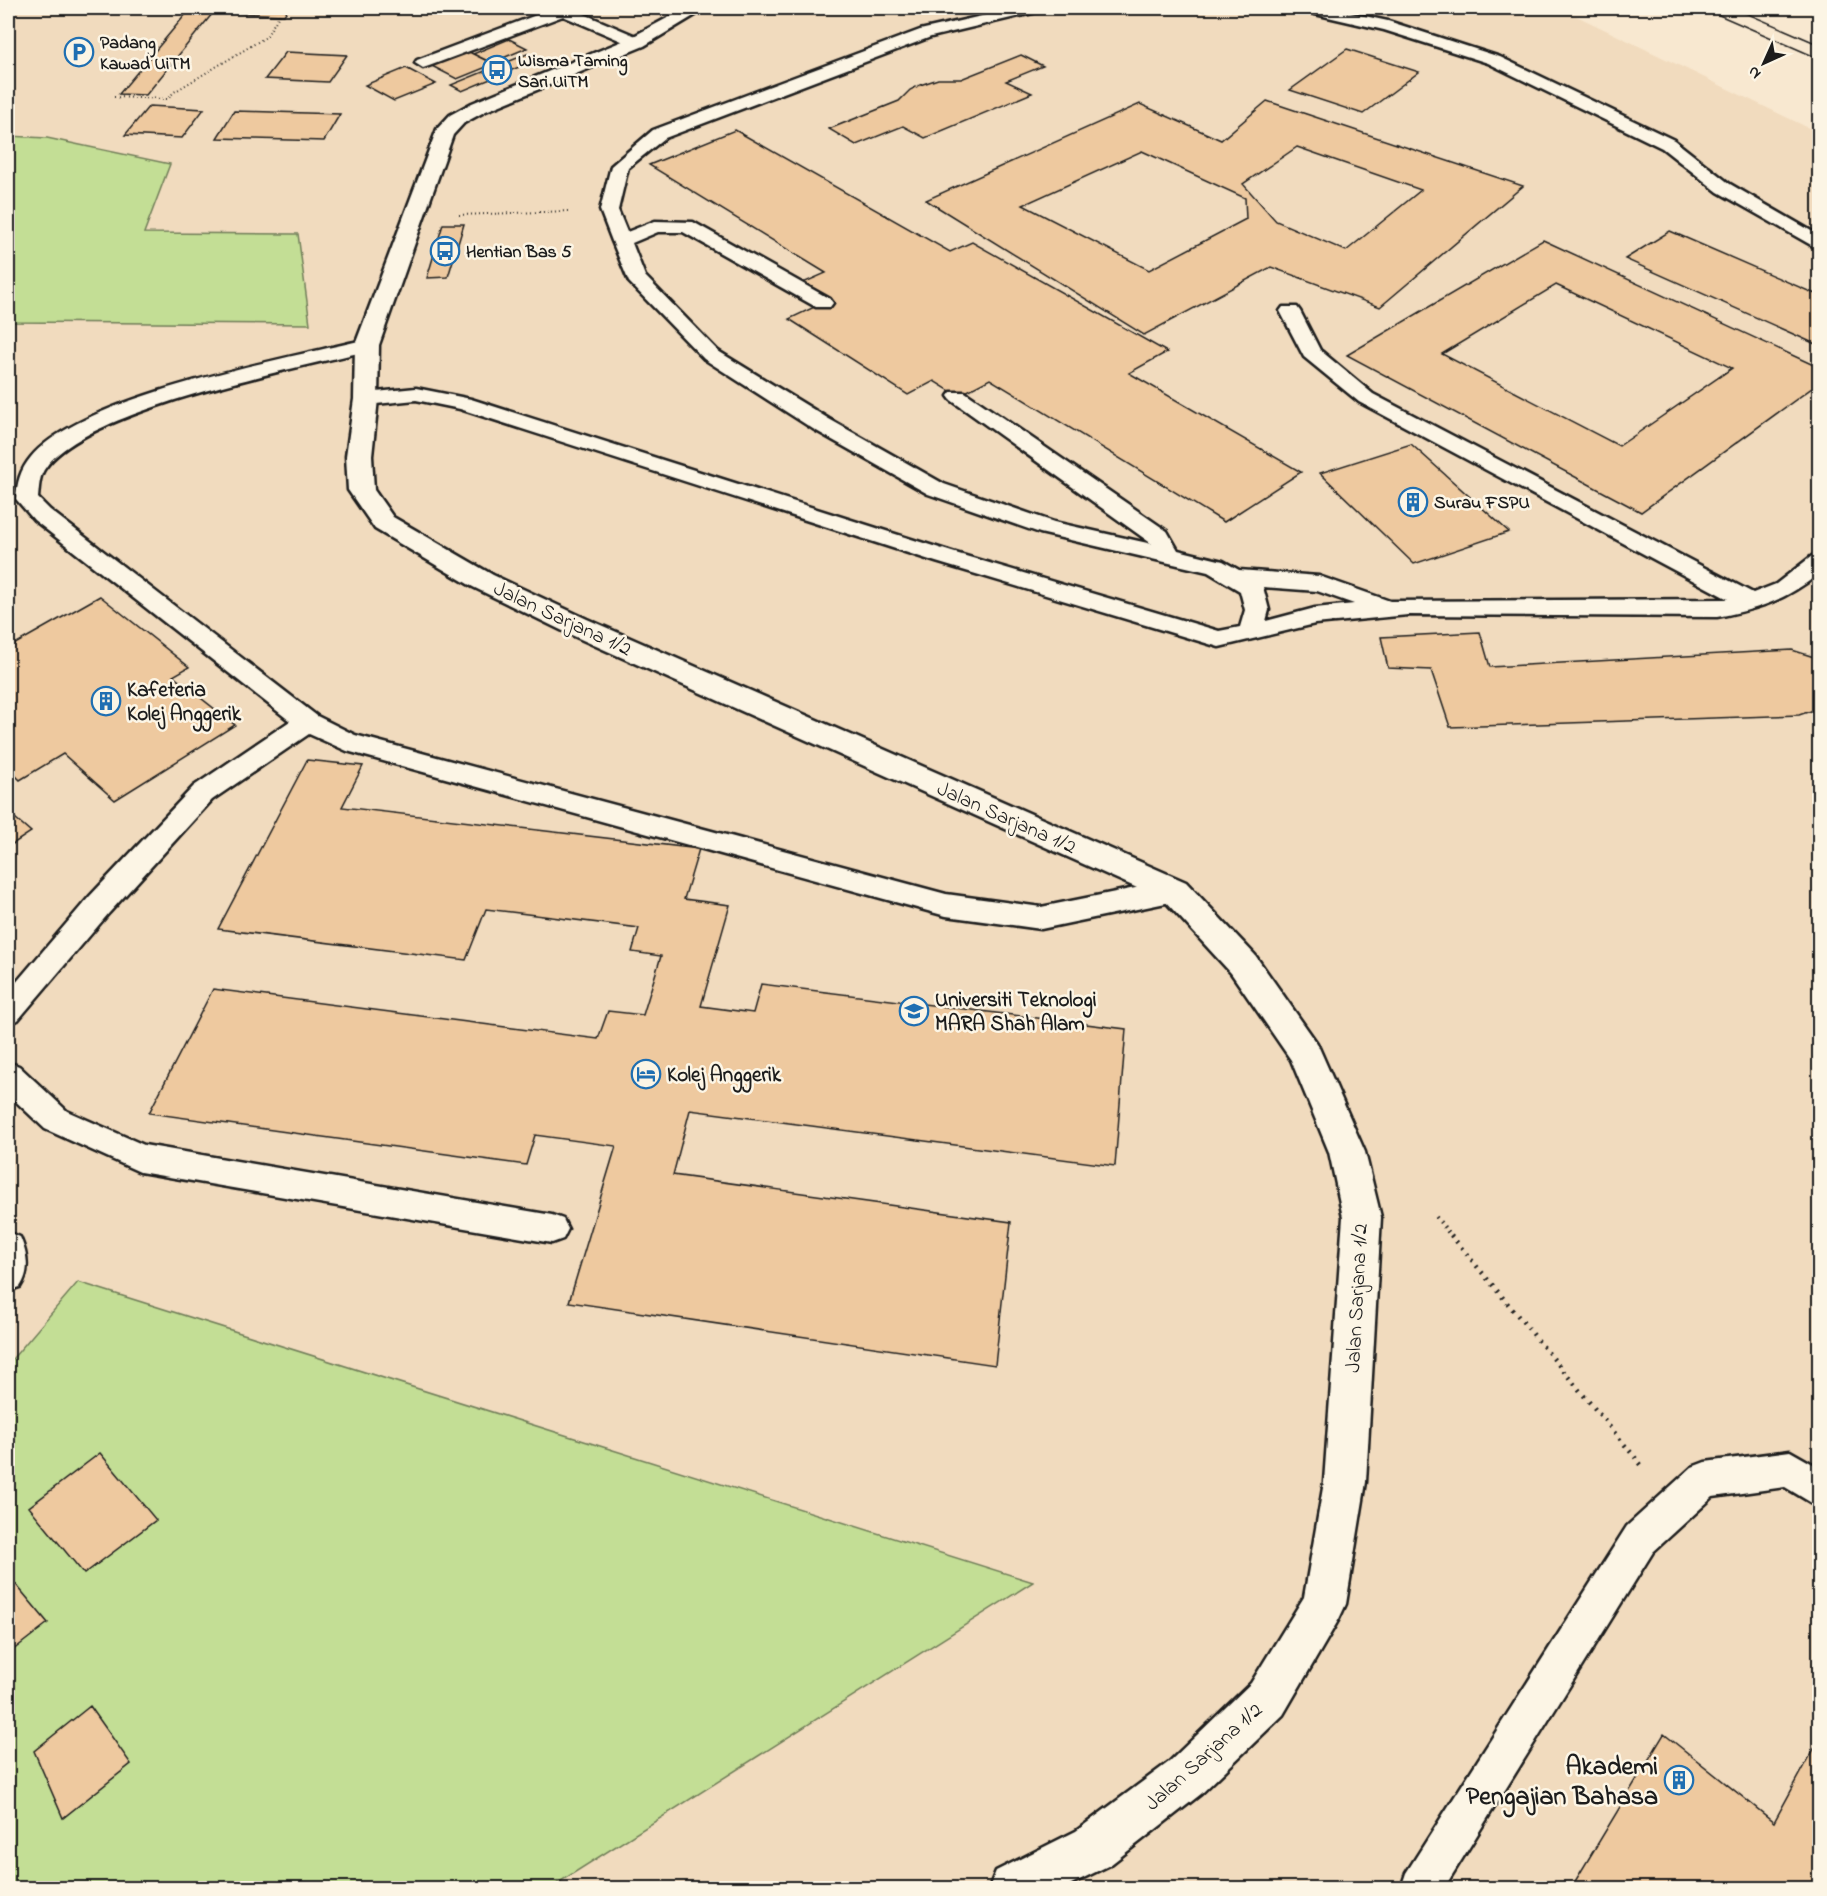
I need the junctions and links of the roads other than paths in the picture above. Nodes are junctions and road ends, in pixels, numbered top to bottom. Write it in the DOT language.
graph roads {
  1 [pos="698,8"];
  2 [pos="1035,8"];
  3 [pos="1308,8"];
  4 [pos="566,9"];
  5 [pos="638,42"];
  6 [pos="423,63"];
  7 [pos="621,241"];
  8 [pos="1820,244"];
  9 [pos="824,303"];
  10 [pos="1290,311"];
  11 [pos="367,345"];
  12 [pos="958,396"];
  13 [pos="366,399"];
  14 [pos="1169,555"];
  15 [pos="1820,561"];
  16 [pos="1234,577"];
  17 [pos="1752,602"];
  18 [pos="1394,609"];
  19 [pos="1250,633"];
  20 [pos="308,722"];
  21 [pos="1175,891"];
  22 [pos="8,1012"];
  23 [pos="8,1075"];
  24 [pos="552,1229"];
  25 [pos="8,1247"];
  26 [pos="8,1276"];
  27 [pos="1820,1490"];
  28 [pos="1013,1888"];
  29 [pos="1421,1888"];
  1 -- 5 [label="street, Jalan Sarjana 1/2"];
  2 -- 7 [label="lane"];
  3 -- 8 [label="lane"];
  4 -- 5 [label="lane"];
  4 -- 6 [label="lane"];
  5 -- 11 [label="street, Jalan Sarjana 1/2"];
  7 -- 9 [label="lane"];
  7 -- 14 [label="lane"];
  10 -- 17 [label="lane"];
  11 -- 13 [label="street, Jalan Sarjana 1/2"];
  11 -- 20 [label="lane"];
  12 -- 14 [label="lane"];
  13 -- 19 [label="lane"];
  13 -- 21 [label="street, Jalan Sarjana 1/2"];
  14 -- 16 [label="lane"];
  15 -- 17 [label="lane"];
  16 -- 18 [label="lane"];
  16 -- 19 [label="lane"];
  17 -- 18 [label="lane"];
  18 -- 19 [label="lane"];
  20 -- 21 [label="lane"];
  20 -- 22 [label="lane"];
  21 -- 28 [label="street, Jalan Sarjana 1/2"];
  23 -- 24 [label="lane"];
  25 -- 26 [label="lane"];
  27 -- 29 [label="lane"];
}
